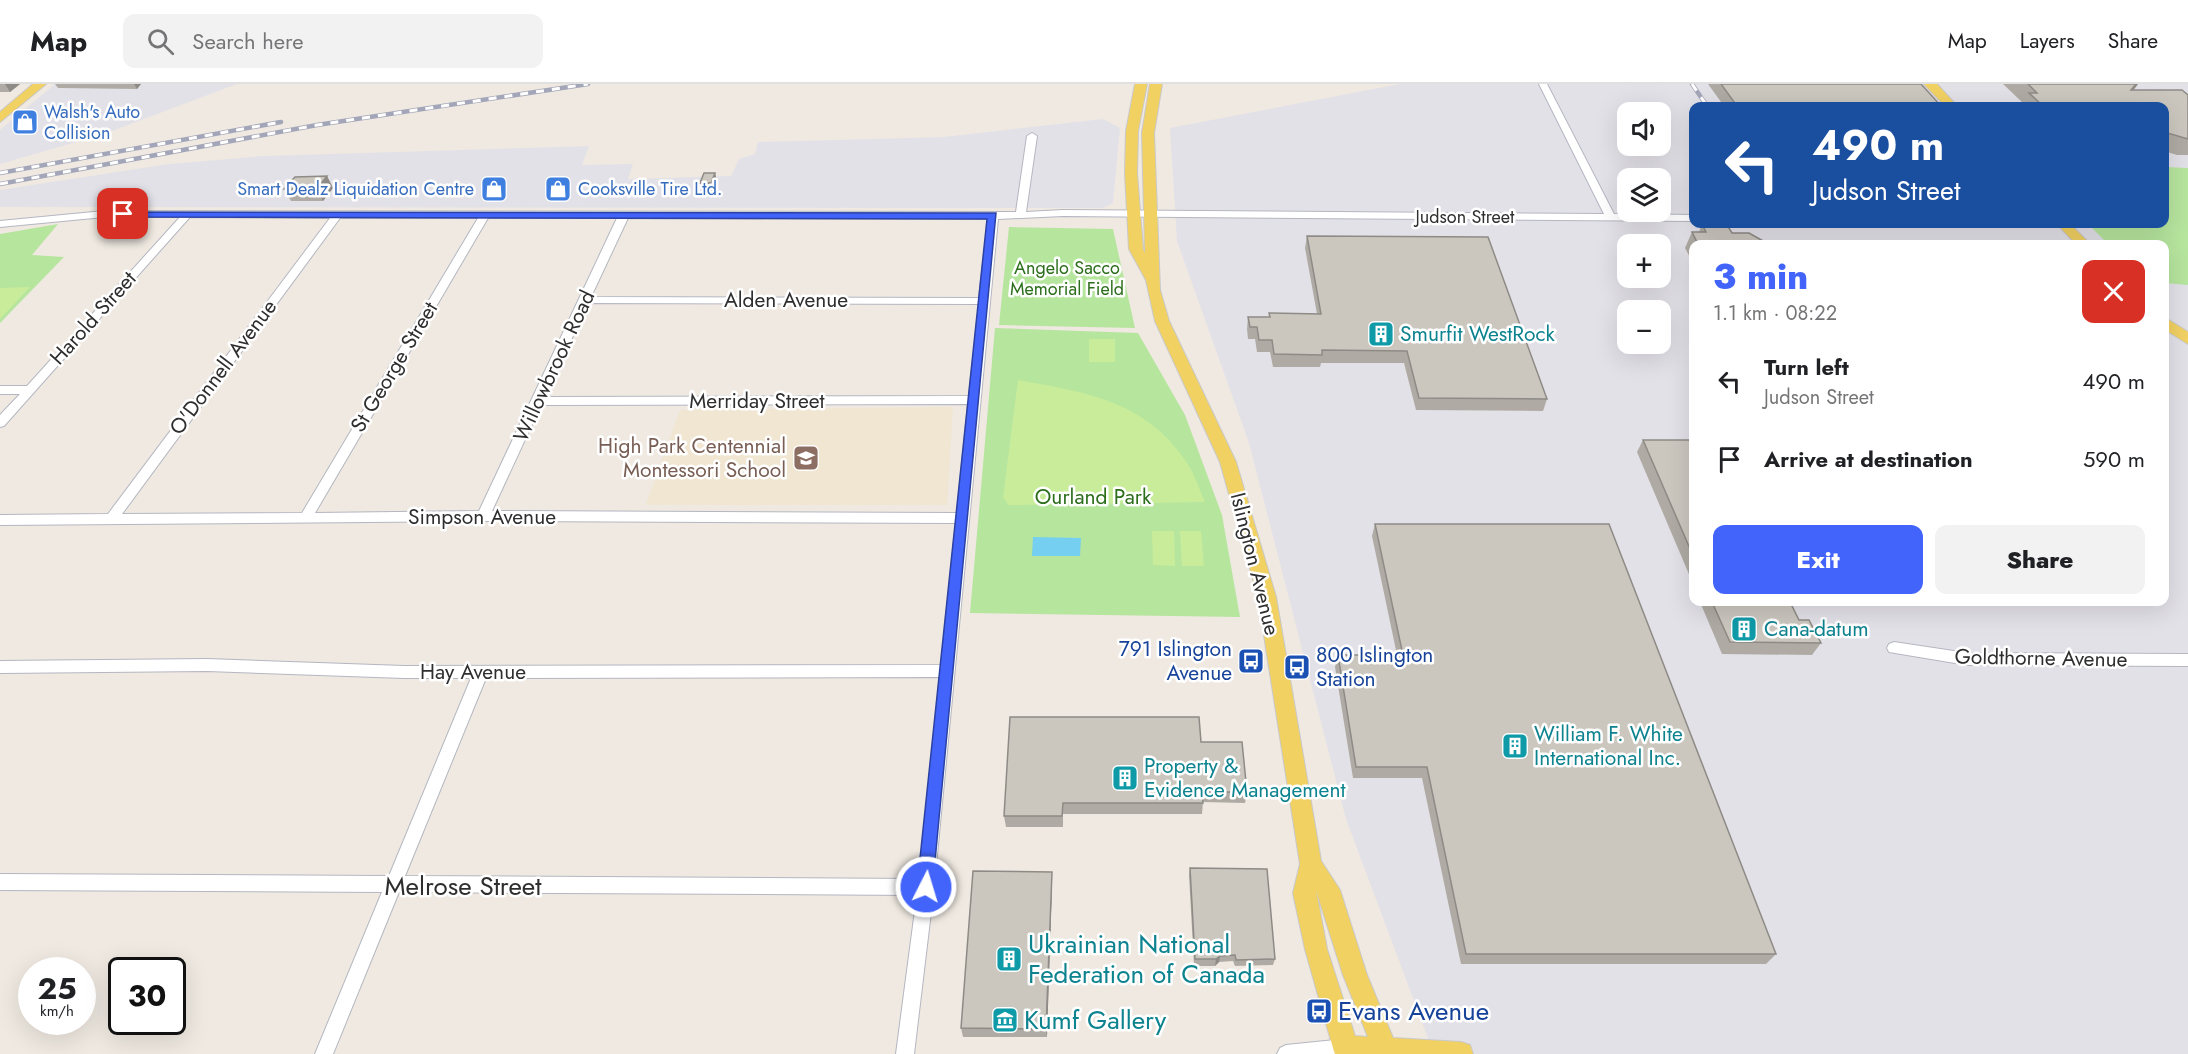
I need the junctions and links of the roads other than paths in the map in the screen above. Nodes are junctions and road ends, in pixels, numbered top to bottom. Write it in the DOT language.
graph roads {
  1 [pos="40,84"];
  2 [pos="1141,84"];
  3 [pos="1156,84"];
  4 [pos="1543,84"];
  5 [pos="1930,84"];
  6 [pos="1947,102"];
  7 [pos="0,118"];
  8 [pos="1032,136"];
  9 [pos="187,215"];
  10 [pos="337,215"];
  11 [pos="485,215"];
  12 [pos="624,215"];
  13 [pos="1021,215"];
  14 [pos="993,216"];
  15 [pos="1135,216"];
  16 [pos="1151,216"];
  17 [pos="1610,217"];
  18 [pos="1689,218"];
  19 [pos="0,224"];
  20 [pos="2067,228"];
  21 [pos="2079,240"];
  22 [pos="1152,279"];
  23 [pos="586,300"];
  24 [pos="986,301"];
  25 [pos="2169,325"];
  26 [pos="2188,339"];
  27 [pos="0,390"];
  28 [pos="27,390"];
  29 [pos="976,400"];
  30 [pos="538,401"];
  31 [pos="0,423"];
  32 [pos="483,516"];
  33 [pos="963,518"];
  34 [pos="304,519"];
  35 [pos="0,520"];
  36 [pos="111,520"];
  37 [pos="1894,648"];
  38 [pos="2188,660"];
  39 [pos="0,667"];
  40 [pos="482,671"];
  41 [pos="946,671"];
  42 [pos="1311,864"];
  43 [pos="0,882"];
  44 [pos="394,886"];
  45 [pos="926,887"];
  46 [pos="1347,1051"];
  47 [pos="1386,1052"];
  48 [pos="324,1054"];
  49 [pos="905,1054"];
  50 [pos="1286,1054"];
  51 [pos="1461,1054"];
  1 -- 7 [label="main road"];
  2 -- 15 [label="main road, Islington Avenue"];
  3 -- 16 [label="main road, Islington Avenue"];
  4 -- 17 [label="street"];
  5 -- 6 [label="main road"];
  8 -- 13 [label="street"];
  9 -- 10 [label="street, Judson Street"];
  9 -- 19 [label="street, Judson Street"];
  9 -- 28 [label="street, Harold Street"];
  10 -- 11 [label="street, Judson Street"];
  10 -- 36 [label="street, O'Donnell Avenue"];
  11 -- 12 [label="street, Judson Street"];
  11 -- 34 [label="street, St George Street"];
  12 -- 14 [label="street, Judson Street"];
  12 -- 23 [label="street, Willowbrook Road"];
  13 -- 14 [label="street, Judson Street"];
  13 -- 15 [label="street, Judson Street"];
  14 -- 24 [label="street"];
  15 -- 16 [label="street, Judson Street"];
  15 -- 22 [label="main road, Islington Avenue"];
  16 -- 17 [label="street, Judson Street"];
  16 -- 22 [label="main road, Islington Avenue"];
  17 -- 18 [label="street, Judson Street"];
  20 -- 21 [label="main road"];
  22 -- 42 [label="main road, Islington Avenue"];
  23 -- 24 [label="street, Alden Avenue"];
  23 -- 30 [label="street, Willowbrook Road"];
  24 -- 29 [label="street"];
  25 -- 26 [label="main road"];
  27 -- 28 [label="street"];
  28 -- 31 [label="street, Harold Street"];
  29 -- 30 [label="street, Merriday Street"];
  29 -- 33 [label="street"];
  30 -- 32 [label="street, Willowbrook Road"];
  32 -- 33 [label="street, Simpson Avenue"];
  32 -- 34 [label="street, Simpson Avenue"];
  33 -- 41 [label="street"];
  34 -- 36 [label="street, Simpson Avenue"];
  35 -- 36 [label="street, Simpson Avenue"];
  37 -- 38 [label="street, Goldthorne Avenue"];
  39 -- 40 [label="street, Hay Avenue"];
  40 -- 41 [label="street, Hay Avenue"];
  40 -- 44 [label="street"];
  41 -- 45 [label="street"];
  42 -- 46 [label="main road, Islington Avenue"];
  42 -- 47 [label="main road, Islington Avenue"];
  43 -- 44 [label="street, Melrose Street"];
  44 -- 45 [label="street, Melrose Street"];
  44 -- 48 [label="street"];
  45 -- 49 [label="street"];
  46 -- 47 [label="main road"];
  46 -- 50 [label="street"];
  47 -- 51 [label="main road"];
}
